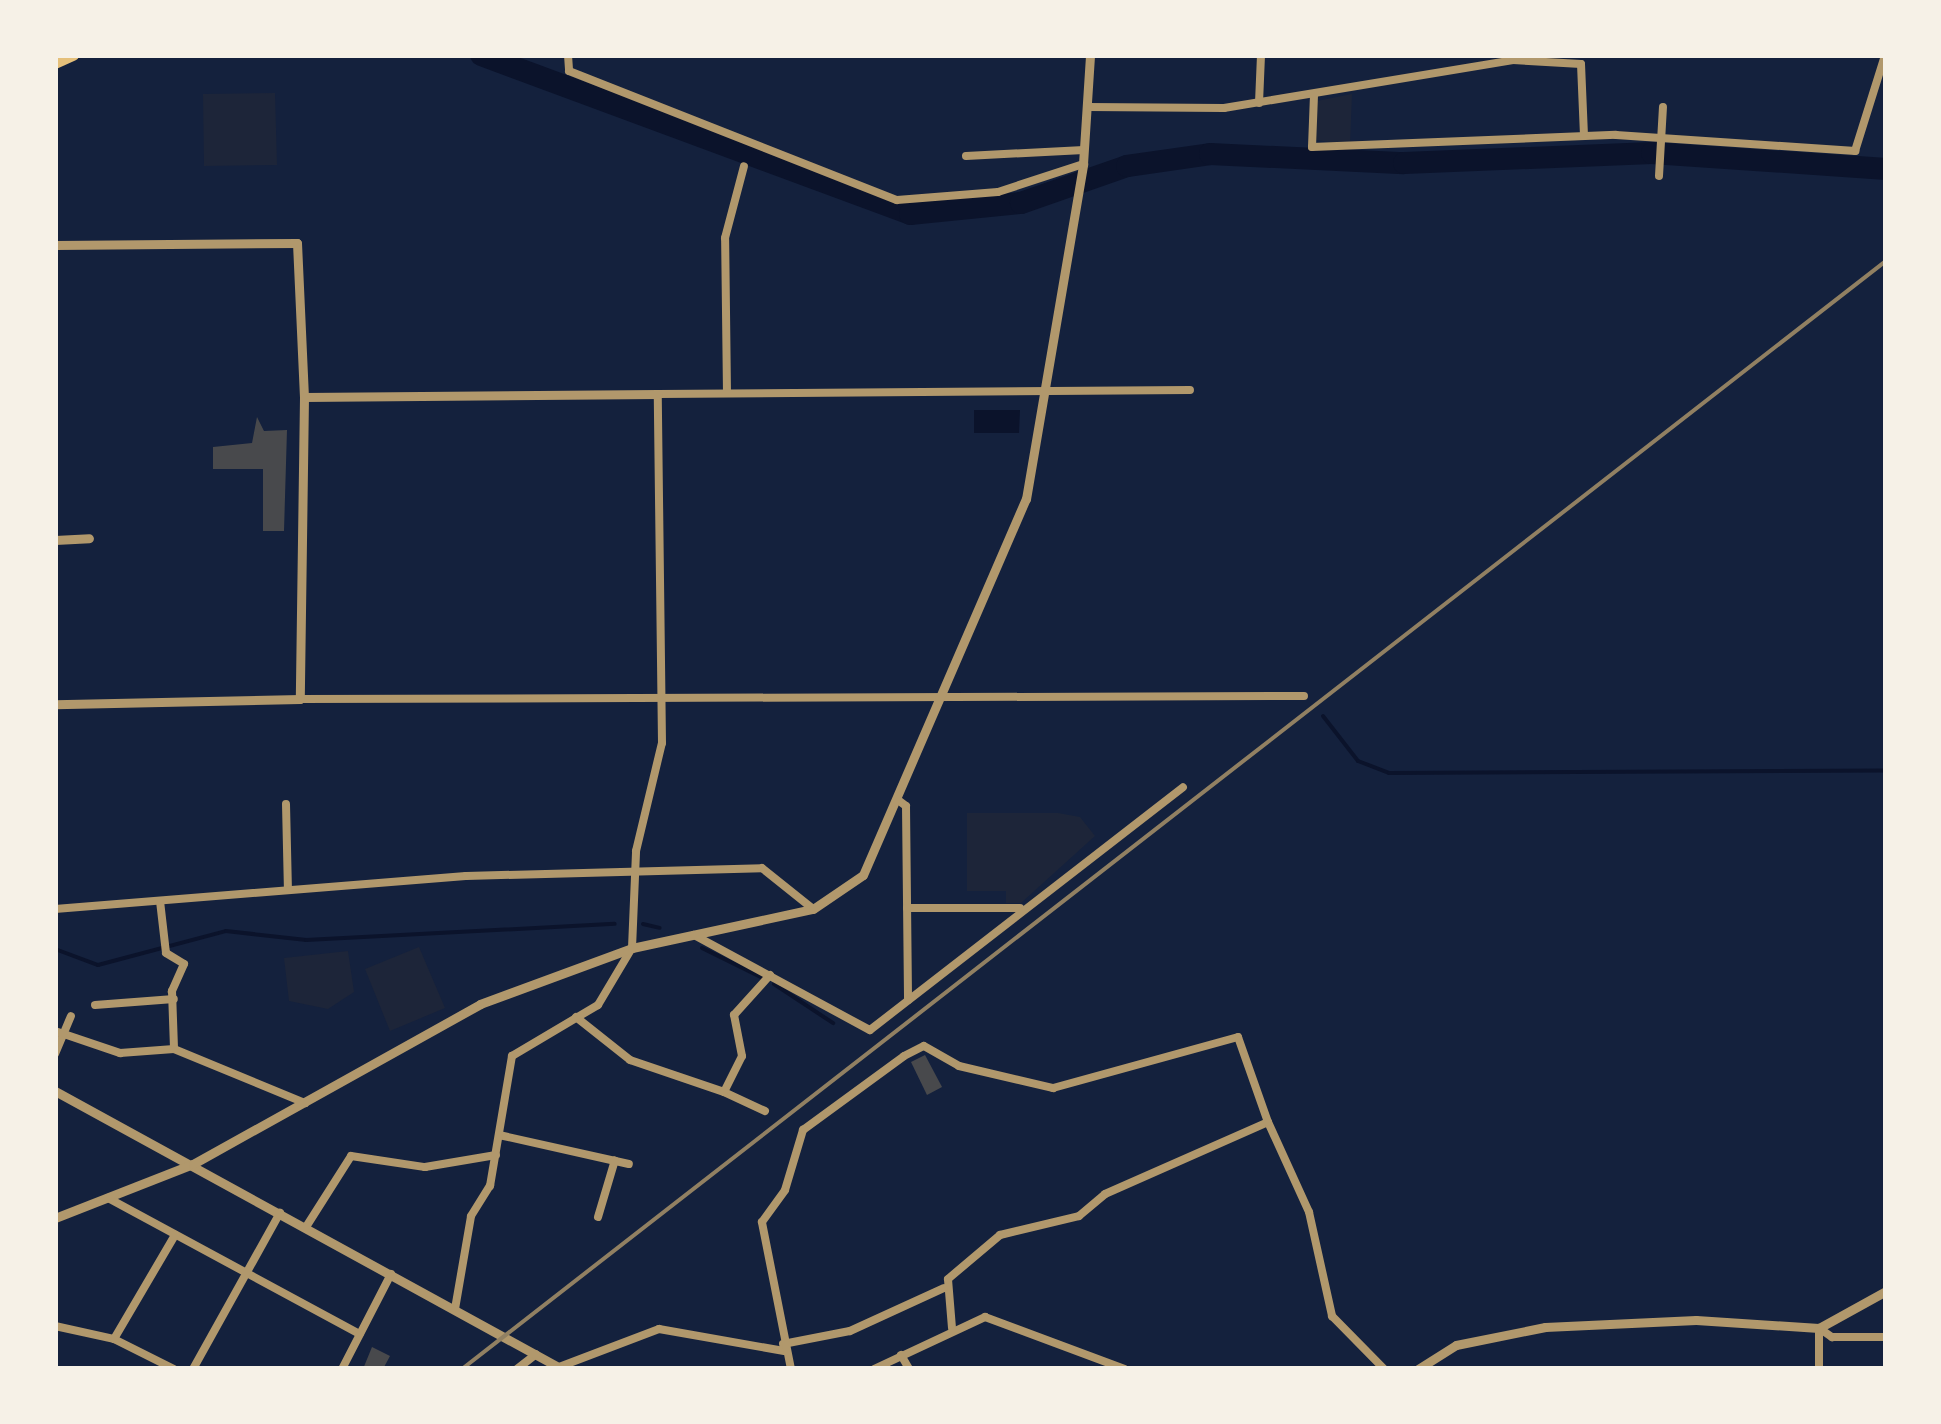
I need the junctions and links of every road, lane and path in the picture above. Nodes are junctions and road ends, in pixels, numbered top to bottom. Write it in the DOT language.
graph roads {
  1 [pos="73,55"];
  2 [pos="568,55"];
  3 [pos="1090,55"];
  4 [pos="1262,55"];
  5 [pos="1458,55"];
  6 [pos="1885,55"];
  7 [pos="55,64"];
  8 [pos="1460,69"];
  9 [pos="1314,96"];
  10 [pos="1259,104"];
  11 [pos="1088,107"];
  12 [pos="1663,107"];
  13 [pos="1584,136"];
  14 [pos="1660,140"];
  15 [pos="1084,150"];
  16 [pos="966,156"];
  17 [pos="744,166"];
  18 [pos="1082,167"];
  19 [pos="1659,176"];
  20 [pos="55,245"];
  21 [pos="1046,390"];
  22 [pos="1190,390"];
  23 [pos="727,393"];
  24 [pos="658,394"];
  25 [pos="304,397"];
  26 [pos="90,538"];
  27 [pos="55,540"];
  28 [pos="944,695"];
  29 [pos="1304,696"];
  30 [pos="663,697"];
  31 [pos="300,699"];
  32 [pos="55,704"];
  33 [pos="1183,787"];
  34 [pos="898,800"];
  35 [pos="286,804"];
  36 [pos="634,875"];
  37 [pos="288,890"];
  38 [pos="160,901"];
  39 [pos="907,908"];
  40 [pos="1020,908"];
  41 [pos="55,909"];
  42 [pos="813,910"];
  43 [pos="694,936"];
  44 [pos="632,948"];
  45 [pos="770,974"];
  46 [pos="174,999"];
  47 [pos="908,1000"];
  48 [pos="95,1004"];
  49 [pos="71,1016"];
  50 [pos="576,1018"];
  51 [pos="59,1033"];
  52 [pos="896,1047"];
  53 [pos="174,1049"];
  54 [pos="55,1054"];
  55 [pos="904,1056"];
  56 [pos="55,1091"];
  57 [pos="724,1092"];
  58 [pos="305,1103"];
  59 [pos="766,1112"];
  60 [pos="1268,1122"];
  61 [pos="499,1135"];
  62 [pos="496,1154"];
  63 [pos="615,1160"];
  64 [pos="192,1164"];
  65 [pos="629,1164"];
  66 [pos="108,1198"];
  67 [pos="280,1213"];
  68 [pos="598,1217"];
  69 [pos="55,1218"];
  70 [pos="306,1227"];
  71 [pos="175,1235"];
  72 [pos="247,1274"];
  73 [pos="391,1274"];
  74 [pos="944,1288"];
  75 [pos="1886,1291"];
  76 [pos="454,1310"];
  77 [pos="55,1326"];
  78 [pos="952,1328"];
  79 [pos="1819,1328"];
  80 [pos="360,1334"];
  81 [pos="1886,1337"];
  82 [pos="114,1339"];
  83 [pos="783,1347"];
  84 [pos="536,1354"];
  85 [pos="901,1355"];
  86 [pos="560,1368"];
  87 [pos="174,1369"];
  88 [pos="193,1369"];
  89 [pos="342,1369"];
  90 [pos="516,1369"];
  91 [pos="791,1369"];
  92 [pos="874,1369"];
  93 [pos="909,1369"];
  94 [pos="1125,1369"];
  95 [pos="1384,1369"];
  96 [pos="1418,1369"];
  97 [pos="1819,1369"];
  1 -- 7 [label="highway"];
  2 -- 18 [label="street"];
  3 -- 11 [label="street"];
  4 -- 10 [label="street"];
  5 -- 8 [label="street"];
  6 -- 14 [label="street"];
  8 -- 9 [label="street"];
  8 -- 13 [label="street"];
  9 -- 10 [label="street"];
  9 -- 13 [label="street"];
  10 -- 11 [label="street"];
  11 -- 15 [label="street"];
  12 -- 14 [label="street"];
  13 -- 14 [label="street"];
  14 -- 19 [label="street"];
  15 -- 16 [label="street"];
  15 -- 18 [label="street"];
  17 -- 23 [label="street"];
  18 -- 21 [label="street"];
  20 -- 25 [label="street"];
  21 -- 22 [label="street"];
  21 -- 23 [label="street"];
  21 -- 28 [label="street"];
  23 -- 24 [label="street"];
  24 -- 25 [label="street"];
  24 -- 30 [label="street"];
  25 -- 31 [label="street"];
  26 -- 27 [label="street"];
  28 -- 29 [label="street"];
  28 -- 30 [label="street"];
  28 -- 34 [label="street"];
  30 -- 31 [label="street"];
  30 -- 36 [label="street"];
  31 -- 32 [label="street"];
  33 -- 40 [label="street"];
  34 -- 39 [label="street"];
  34 -- 42 [label="street"];
  35 -- 37 [label="street"];
  36 -- 37 [label="street"];
  36 -- 42 [label="street"];
  36 -- 44 [label="street"];
  37 -- 38 [label="street"];
  38 -- 41 [label="street"];
  38 -- 46 [label="street"];
  39 -- 40 [label="street"];
  39 -- 47 [label="street"];
  40 -- 47 [label="street"];
  42 -- 43 [label="street"];
  43 -- 44 [label="street"];
  43 -- 45 [label="street"];
  44 -- 50 [label="street"];
  44 -- 58 [label="street"];
  45 -- 47 [label="street"];
  45 -- 57 [label="street"];
  46 -- 48 [label="street"];
  46 -- 53 [label="street"];
  49 -- 51 [label="street"];
  50 -- 57 [label="street"];
  50 -- 61 [label="street"];
  51 -- 53 [label="street"];
  51 -- 54 [label="street"];
  52 -- 55 [label="street"];
  53 -- 58 [label="street"];
  55 -- 60 [label="street"];
  55 -- 83 [label="street"];
  56 -- 64 [label="street"];
  57 -- 59 [label="street"];
  58 -- 64 [label="street"];
  60 -- 74 [label="street"];
  60 -- 95 [label="street"];
  61 -- 62 [label="street"];
  61 -- 63 [label="street"];
  62 -- 70 [label="street"];
  62 -- 76 [label="street"];
  63 -- 65 [label="street"];
  63 -- 68 [label="street"];
  64 -- 66 [label="street"];
  64 -- 67 [label="street"];
  66 -- 69 [label="street"];
  66 -- 71 [label="street"];
  67 -- 70 [label="street"];
  67 -- 72 [label="street"];
  70 -- 73 [label="street"];
  71 -- 72 [label="street"];
  71 -- 82 [label="street"];
  72 -- 80 [label="street"];
  72 -- 88 [label="street"];
  73 -- 76 [label="street"];
  73 -- 80 [label="street"];
  74 -- 78 [label="street"];
  74 -- 83 [label="street"];
  75 -- 79 [label="street"];
  76 -- 84 [label="street"];
  77 -- 82 [label="street"];
  78 -- 85 [label="street"];
  78 -- 94 [label="street"];
  79 -- 81 [label="street"];
  79 -- 96 [label="street"];
  79 -- 97 [label="street"];
  80 -- 89 [label="street"];
  82 -- 87 [label="street"];
  83 -- 86 [label="street"];
  83 -- 91 [label="street"];
  84 -- 86 [label="street"];
  84 -- 90 [label="street"];
  85 -- 92 [label="street"];
  85 -- 93 [label="street"];
}
